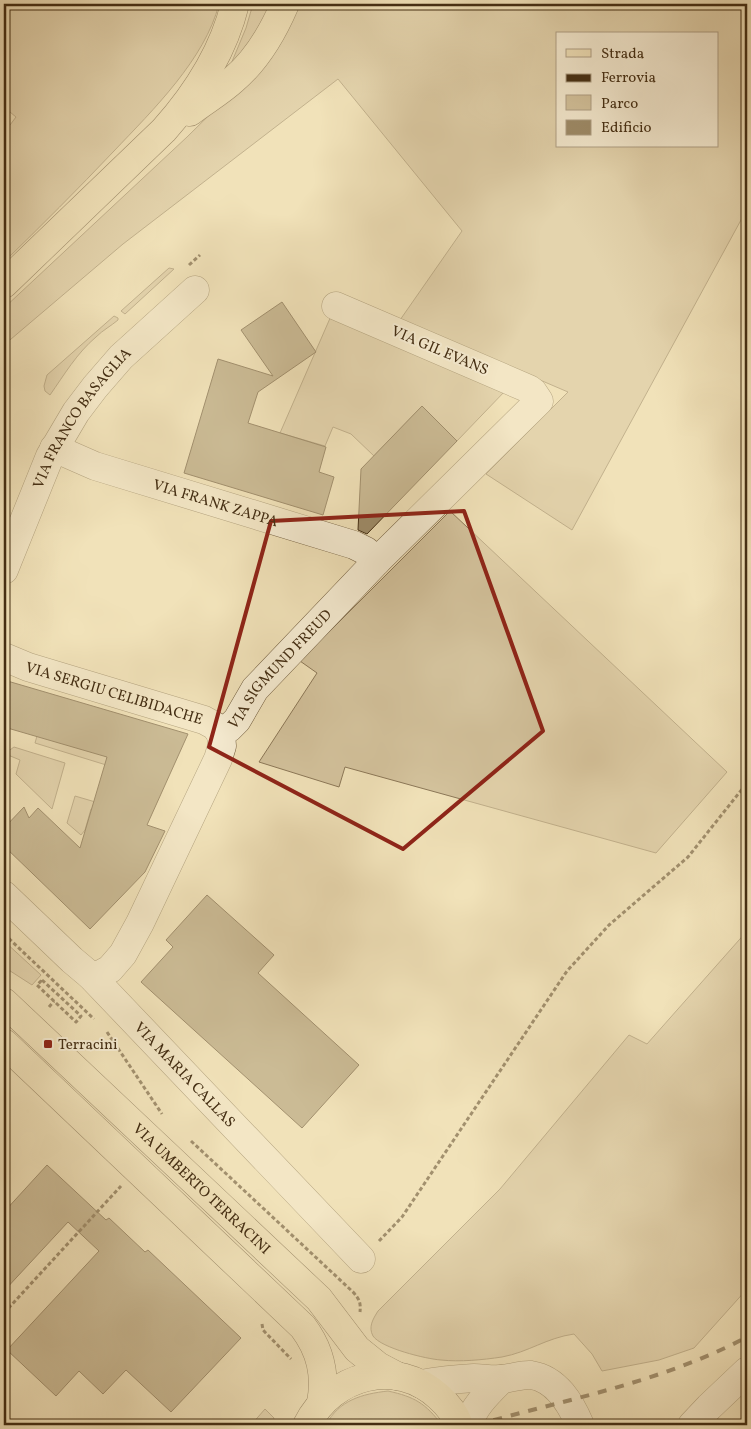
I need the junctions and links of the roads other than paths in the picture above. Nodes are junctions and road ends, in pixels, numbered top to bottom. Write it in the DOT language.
graph roads {
  1 [pos="235,4"];
  2 [pos="285,4"];
  3 [pos="164,130"];
  4 [pos="4,284"];
  5 [pos="195,290"];
  6 [pos="336,306"];
  7 [pos="539,401"];
  8 [pos="54,448"];
  9 [pos="377,561"];
  10 [pos="4,570"];
  11 [pos="4,658"];
  12 [pos="221,734"];
  13 [pos="4,895"];
  14 [pos="91,976"];
  15 [pos="4,1002"];
  16 [pos="4,1043"];
  17 [pos="360,1259"];
  18 [pos="747,1371"];
  19 [pos="502,1379"];
  20 [pos="409,1380"];
  21 [pos="314,1414"];
  22 [pos="459,1425"];
  23 [pos="468,1425"];
  24 [pos="580,1425"];
  25 [pos="692,1425"];
  1 -- 3 [label="main road"];
  2 -- 3 [label="main road"];
  3 -- 4 [label="main road"];
  5 -- 8 [label="street, VIA FRANCO BASAGLIA"];
  6 -- 7 [label="street, VIA GIL EVANS"];
  7 -- 9 [label="street, VIA SIGMUND FREUD"];
  8 -- 9 [label="street, VIA FRANK ZAPPA"];
  8 -- 10 [label="street, VIA FRANCO BASAGLIA"];
  9 -- 12 [label="street, VIA SIGMUND FREUD"];
  11 -- 12 [label="street, VIA SERGIU CELIBIDACHE"];
  12 -- 14 [label="street, VIA SIGMUND FREUD"];
  13 -- 14 [label="street, VIA MARIA CALLAS"];
  14 -- 17 [label="street, VIA MARIA CALLAS"];
  15 -- 20 [label="main road, VIA UMBERTO TERRACINI"];
  16 -- 21 [label="main road, VIA UMBERTO TERRACINI"];
  18 -- 25 [label="street"];
  19 -- 20 [label="street"];
  19 -- 23 [label="street"];
  19 -- 24 [label="street"];
  20 -- 21 [label="main road"];
  20 -- 22 [label="main road, VIA UMBERTO TERRACINI"];
}
